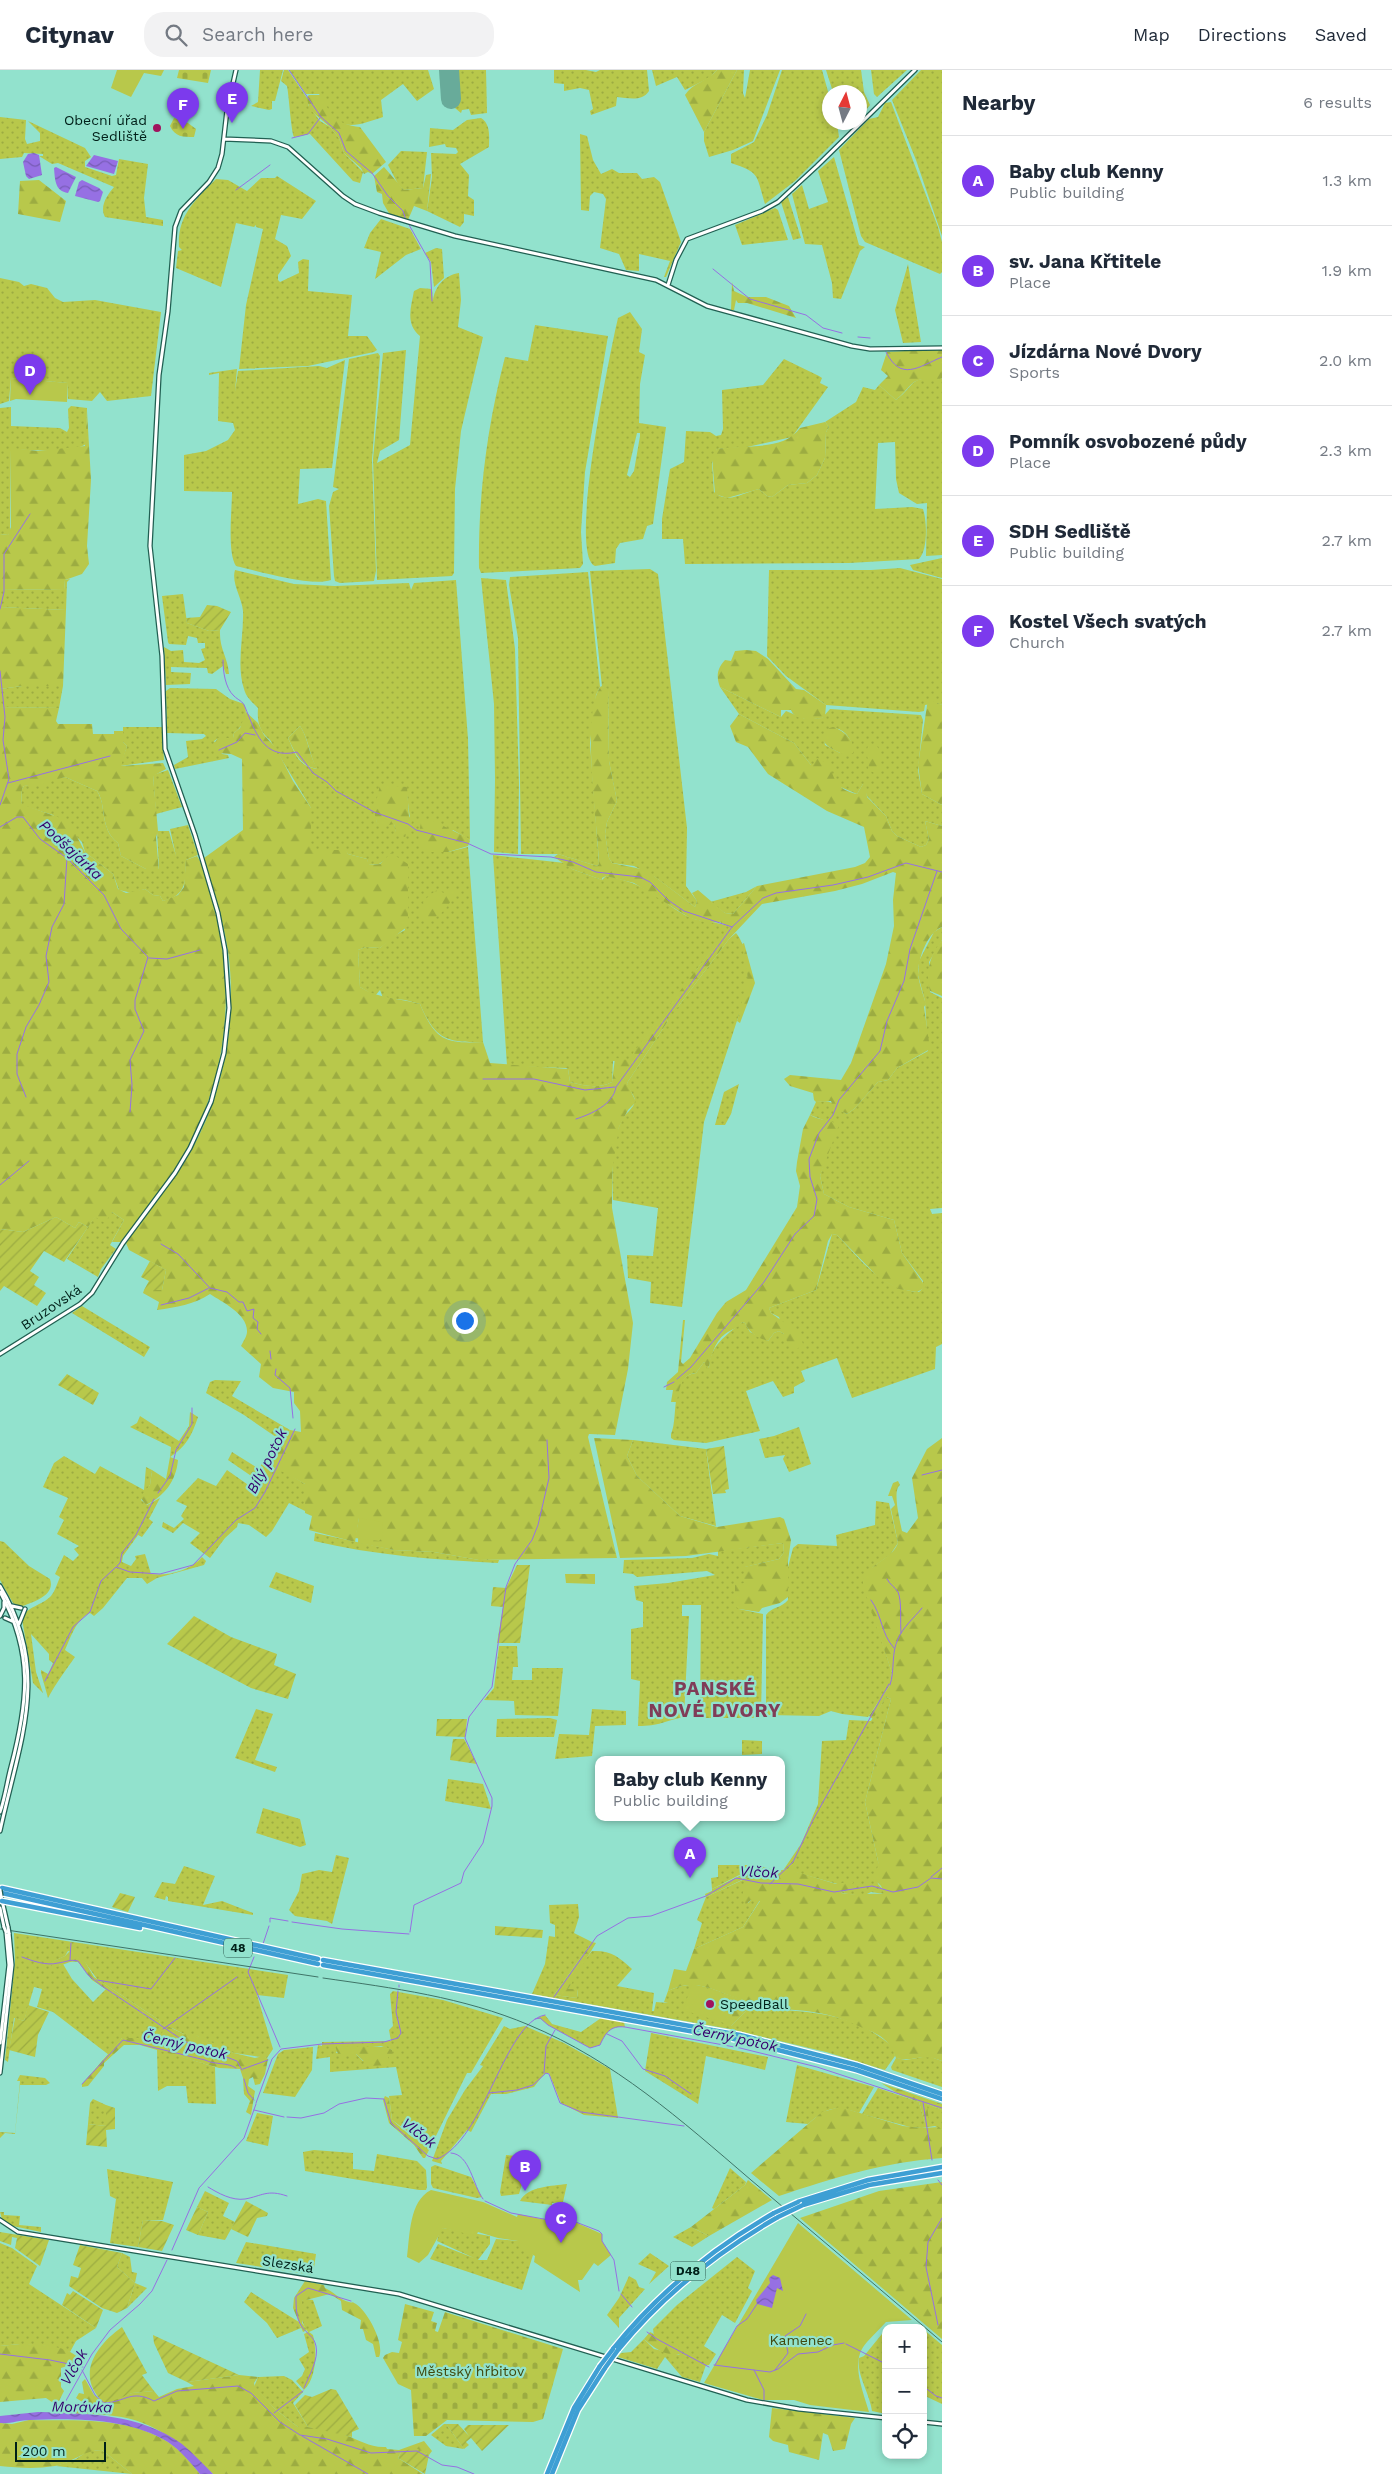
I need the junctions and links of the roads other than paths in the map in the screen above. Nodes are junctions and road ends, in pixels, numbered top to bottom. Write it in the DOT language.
graph roads {
  1 [pos="236,70"];
  2 [pos="915,70"];
  3 [pos="224,140"];
  4 [pos="668,285"];
  5 [pos="942,348"];
  6 [pos="0,1354"];
  7 [pos="0,1586"];
  8 [pos="0,1592"];
  9 [pos="4,1599"];
  10 [pos="11,1605"];
  11 [pos="0,1616"];
  12 [pos="5,1618"];
  13 [pos="17,1624"];
  14 [pos="5,1806"];
  15 [pos="0,1812"];
  16 [pos="0,1818"];
  17 [pos="0,1832"];
  18 [pos="1,1895"];
  19 [pos="0,1908"];
  20 [pos="6,1927"];
  21 [pos="160,1927"];
  22 [pos="7,1932"];
  23 [pos="0,2043"];
  24 [pos="0,2073"];
  25 [pos="884,2076"];
  26 [pos="942,2094"];
  27 [pos="942,2099"];
  28 [pos="942,2167"];
  29 [pos="942,2173"];
  30 [pos="776,2215"];
  31 [pos="0,2220"];
  32 [pos="603,2367"];
  33 [pos="882,2418"];
  34 [pos="927,2422"];
  35 [pos="942,2424"];
  36 [pos="547,2474"];
  37 [pos="552,2474"];
  1 -- 3 [label="main road, Bruzovská"];
  2 -- 4 [label="main road"];
  3 -- 4 [label="main road"];
  3 -- 6 [label="main road, Bruzovská"];
  4 -- 5 [label="main road"];
  7 -- 10 [label="main road"];
  8 -- 9 [label="main road"];
  9 -- 11 [label="main road"];
  9 -- 13 [label="main road"];
  10 -- 13 [label="main road"];
  10 -- 13 [label="main road"];
  12 -- 13 [label="main road"];
  13 -- 14 [label="main road"];
  13 -- 15 [label="main road"];
  14 -- 16 [label="main road"];
  14 -- 17 [label="main road"];
  18 -- 20 [label="main road"];
  18 -- 21 [label="highway, 48"];
  18 -- 21 [label="highway, 48"];
  18 -- 21 [label="highway, 48"];
  19 -- 20 [label="main road"];
  20 -- 22 [label="main road, bridge"];
  21 -- 25 [label="highway, 48"];
  22 -- 23 [label="main road"];
  22 -- 24 [label="main road"];
  25 -- 26 [label="highway"];
  25 -- 27 [label="highway"];
  28 -- 30 [label="highway, D48, bridge"];
  29 -- 30 [label="highway, D48, bridge"];
  30 -- 32 [label="highway, D48, bridge"];
  31 -- 33 [label="main road, Slezská"];
  32 -- 36 [label="highway, D48"];
  32 -- 37 [label="highway, D48"];
  34 -- 35 [label="main road"];
}
